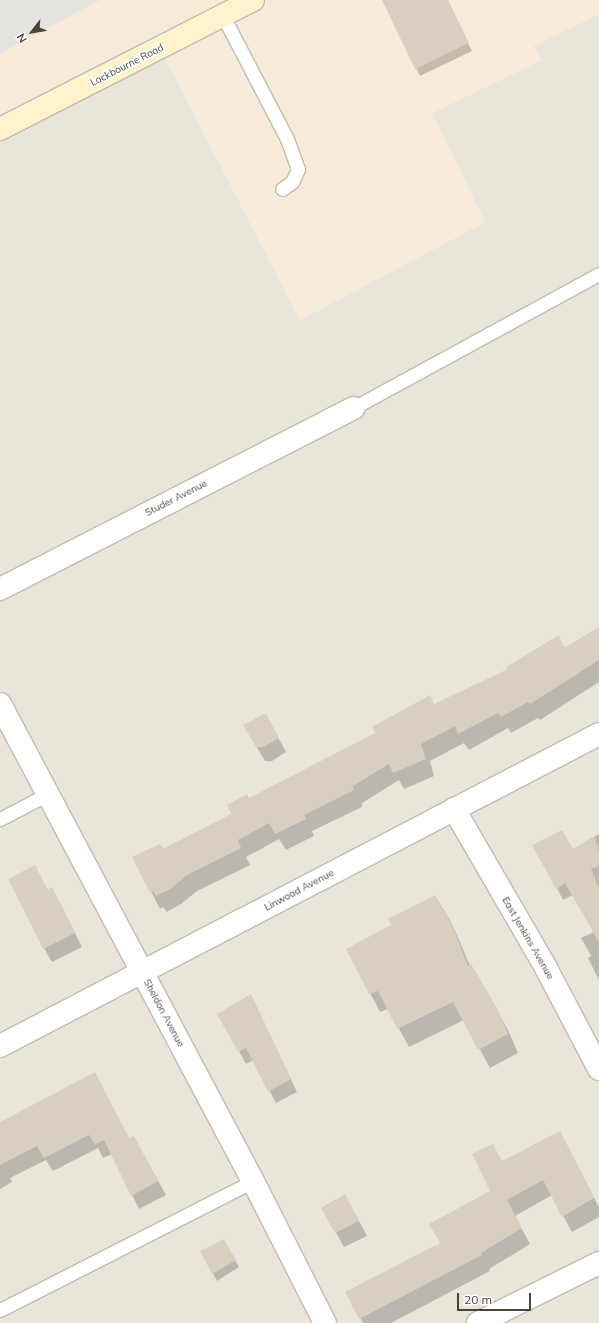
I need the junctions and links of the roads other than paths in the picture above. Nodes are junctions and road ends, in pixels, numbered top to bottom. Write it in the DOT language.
graph roads {
  1 [pos="253,0"];
  2 [pos="223,16"];
  3 [pos="0,129"];
  4 [pos="282,189"];
  5 [pos="599,274"];
  6 [pos="353,408"];
  7 [pos="0,589"];
  8 [pos="0,704"];
  9 [pos="599,734"];
  10 [pos="48,794"];
  11 [pos="454,809"];
  12 [pos="0,819"];
  13 [pos="142,972"];
  14 [pos="0,1046"];
  15 [pos="599,1069"];
  16 [pos="253,1181"];
  17 [pos="599,1263"];
  18 [pos="0,1310"];
  19 [pos="325,1323"];
  20 [pos="478,1323"];
  1 -- 2 [label="main road, Lockbourne Road"];
  2 -- 3 [label="main road, Lockbourne Road"];
  2 -- 4 [label="lane"];
  5 -- 6 [label="lane"];
  6 -- 7 [label="street, Studer Avenue"];
  8 -- 10 [label="street, Sheldon Avenue"];
  9 -- 11 [label="street, Linwood Avenue"];
  10 -- 12 [label="lane"];
  10 -- 13 [label="street, Sheldon Avenue"];
  11 -- 13 [label="street, Linwood Avenue"];
  11 -- 15 [label="street, East Jenkins Avenue"];
  13 -- 14 [label="street, Linwood Avenue"];
  13 -- 16 [label="street, Sheldon Avenue"];
  16 -- 18 [label="lane"];
  16 -- 19 [label="street, Sheldon Avenue"];
  17 -- 20 [label="street"];
}
